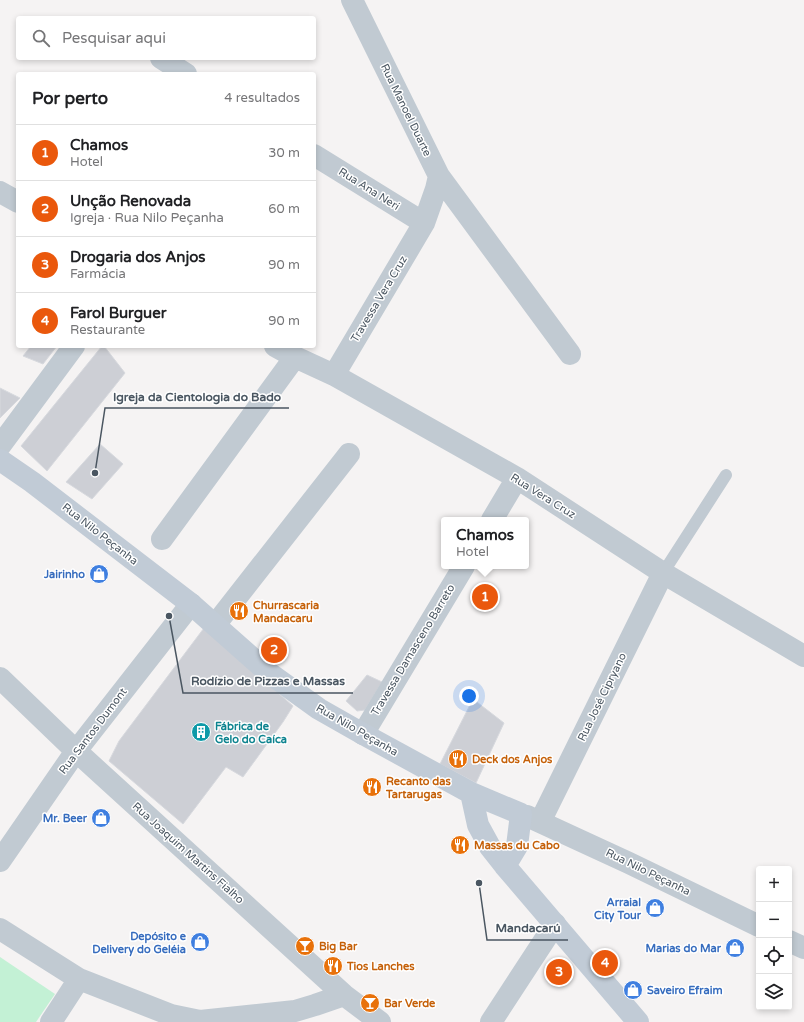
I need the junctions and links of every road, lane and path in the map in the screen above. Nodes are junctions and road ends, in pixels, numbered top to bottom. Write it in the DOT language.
graph roads {
  1 [pos="352,0"];
  2 [pos="164,60"];
  3 [pos="183,72"];
  4 [pos="316,155"];
  5 [pos="439,176"];
  6 [pos="0,192"];
  7 [pos="16,201"];
  8 [pos="424,223"];
  9 [pos="73,348"];
  10 [pos="279,348"];
  11 [pos="570,354"];
  12 [pos="295,357"];
  13 [pos="334,375"];
  14 [pos="0,446"];
  15 [pos="349,454"];
  16 [pos="0,460"];
  17 [pos="726,475"];
  18 [pos="517,478"];
  19 [pos="494,517"];
  20 [pos="162,539"];
  21 [pos="462,569"];
  22 [pos="663,572"];
  23 [pos="191,604"];
  24 [pos="215,624"];
  25 [pos="804,656"];
  26 [pos="0,678"];
  27 [pos="363,734"];
  28 [pos="76,751"];
  29 [pos="471,793"];
  30 [pos="531,818"];
  31 [pos="0,861"];
  32 [pos="505,866"];
  33 [pos="554,924"];
  34 [pos="756,925"];
  35 [pos="0,929"];
  36 [pos="792,942"];
  37 [pos="804,948"];
  38 [pos="79,979"];
  39 [pos="344,995"];
  40 [pos="51,1022"];
  41 [pos="200,1022"];
  42 [pos="380,1022"];
  43 [pos="491,1022"];
  44 [pos="638,1022"];
  1 -- 5 [label="street, Rua Manoel Duarte"];
  2 -- 3 [label="street"];
  4 -- 8 [label="street, Rua Ana Neri"];
  5 -- 8 [label="street"];
  5 -- 11 [label="street, Rua Manoel Duarte"];
  6 -- 7 [label="street"];
  8 -- 13 [label="street, Travessa Vera Cruz"];
  9 -- 14 [label="street"];
  10 -- 12 [label="street, Rua Vera Cruz"];
  12 -- 13 [label="street, Rua Vera Cruz"];
  12 -- 20 [label="street"];
  13 -- 18 [label="street, Rua Vera Cruz"];
  15 -- 24 [label="street"];
  16 -- 23 [label="main road, Rua Nilo Peçanha"];
  17 -- 22 [label="lane"];
  18 -- 19 [label="street"];
  18 -- 22 [label="street, Rua Vera Cruz"];
  21 -- 27 [label="street, Travessa Damasceno Barreto"];
  22 -- 25 [label="street, Rua Vera Cruz"];
  22 -- 30 [label="street, Rua José Cipryano"];
  23 -- 24 [label="main road, Rua Nilo Peçanha"];
  23 -- 28 [label="street, Rua Santos Dumont"];
  24 -- 27 [label="main road, Rua Nilo Peçanha"];
  26 -- 28 [label="street, Rua Joaquim Martins Fialho"];
  27 -- 29 [label="main road, Rua Nilo Peçanha"];
  28 -- 31 [label="street, Rua Santos Dumont"];
  28 -- 39 [label="street, Rua Joaquim Martins Fialho"];
  29 -- 30 [label="main road, Rua Nilo Peçanha"];
  29 -- 32 [label="main road"];
  30 -- 32 [label="main road"];
  30 -- 34 [label="street, Rua Nilo Peçanha"];
  32 -- 33 [label="main road"];
  33 -- 43 [label="street"];
  33 -- 44 [label="main road"];
  35 -- 38 [label="street"];
  36 -- 37 [label="street"];
  38 -- 40 [label="street"];
  38 -- 41 [label="street"];
  39 -- 41 [label="street"];
  39 -- 42 [label="street, Rua Joaquim Martins Fialho"];
}
